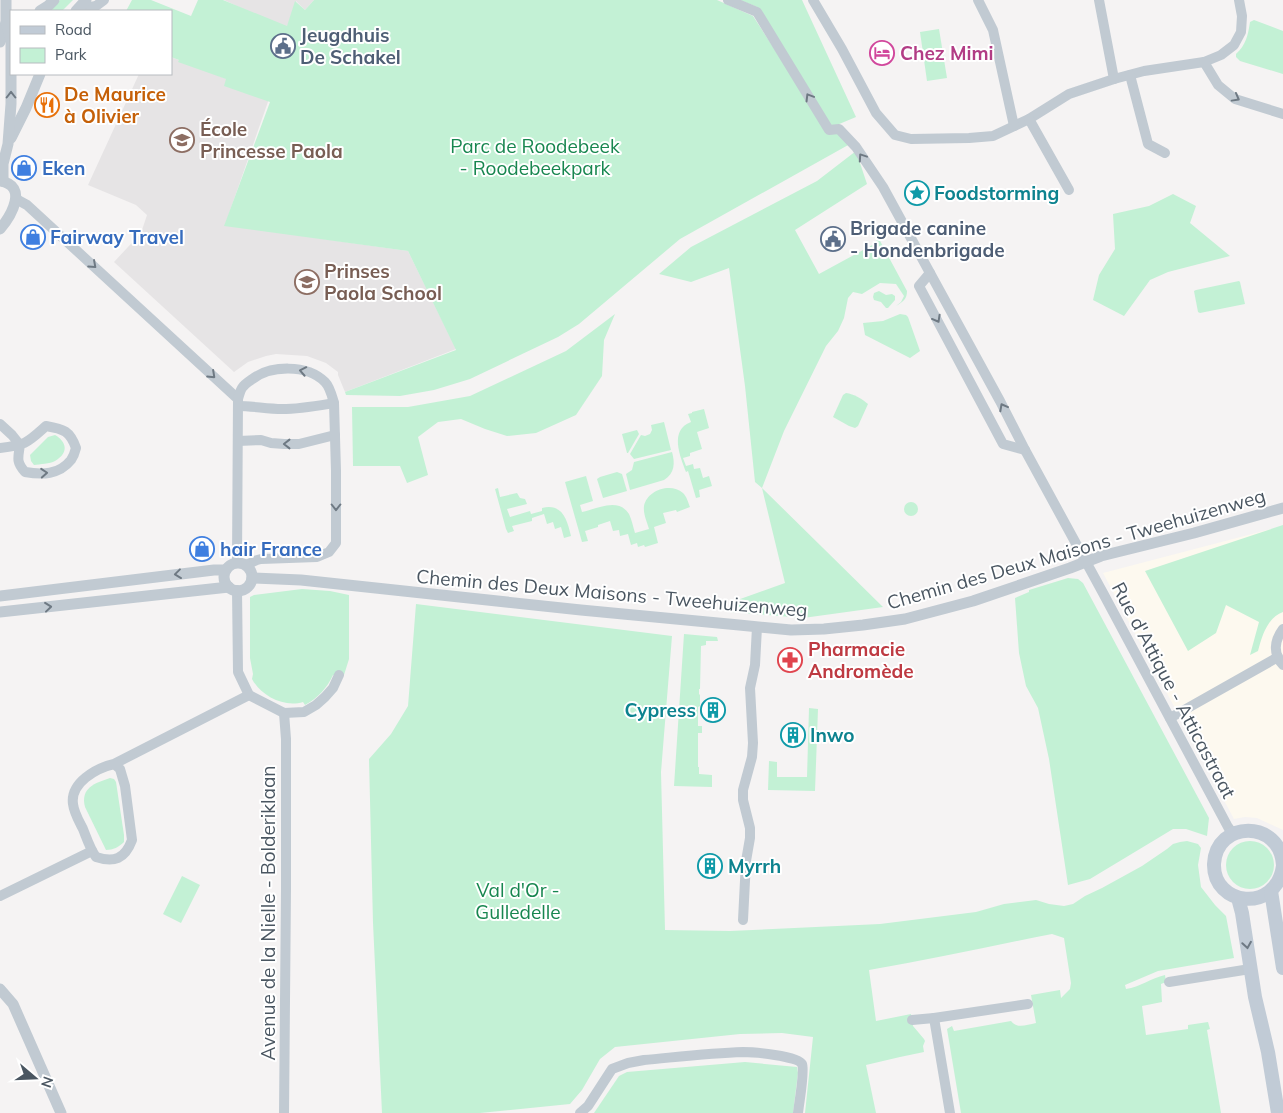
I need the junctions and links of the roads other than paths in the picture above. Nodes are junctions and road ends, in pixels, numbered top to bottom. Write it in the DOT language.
graph roads {
  1 [pos="6,0"];
  2 [pos="54,0"];
  3 [pos="104,0"];
  4 [pos="728,0"];
  5 [pos="813,0"];
  6 [pos="978,0"];
  7 [pos="1099,0"];
  8 [pos="1239,0"];
  9 [pos="80,7"];
  10 [pos="42,10"];
  11 [pos="6,21"];
  12 [pos="10,39"];
  13 [pos="0,42"];
  14 [pos="1204,62"];
  15 [pos="11,75"];
  16 [pos="40,75"];
  17 [pos="1130,75"];
  18 [pos="1114,79"];
  19 [pos="1283,114"];
  20 [pos="1029,118"];
  21 [pos="1014,126"];
  22 [pos="8,144"];
  23 [pos="1165,153"];
  24 [pos="2,181"];
  25 [pos="1069,190"];
  26 [pos="14,204"];
  27 [pos="0,215"];
  28 [pos="0,229"];
  29 [pos="930,273"];
  30 [pos="238,403"];
  31 [pos="334,403"];
  32 [pos="0,424"];
  33 [pos="335,435"];
  34 [pos="238,441"];
  35 [pos="20,445"];
  36 [pos="0,448"];
  37 [pos="1025,450"];
  38 [pos="1283,508"];
  39 [pos="1086,562"];
  40 [pos="241,564"];
  41 [pos="226,570"];
  42 [pos="252,578"];
  43 [pos="233,589"];
  44 [pos="0,596"];
  45 [pos="0,612"];
  46 [pos="757,627"];
  47 [pos="1283,630"];
  48 [pos="1280,661"];
  49 [pos="339,675"];
  50 [pos="249,696"];
  51 [pos="284,713"];
  52 [pos="1170,718"];
  53 [pos="114,764"];
  54 [pos="1233,834"];
  55 [pos="1280,846"];
  56 [pos="92,851"];
  57 [pos="1283,870"];
  58 [pos="1271,891"];
  59 [pos="0,896"];
  60 [pos="1238,898"];
  61 [pos="743,920"];
  62 [pos="1283,968"];
  63 [pos="1250,969"];
  64 [pos="1169,982"];
  65 [pos="0,989"];
  66 [pos="1028,1004"];
  67 [pos="934,1018"];
  68 [pos="912,1020"];
  69 [pos="60,1113"];
  70 [pos="284,1113"];
  71 [pos="580,1113"];
  72 [pos="798,1113"];
  73 [pos="950,1113"];
  74 [pos="1278,1113"];
  1 -- 11 [label="street"];
  2 -- 10 [label="street"];
  3 -- 9 [label="street"];
  29 -- 4 [label="street, Rue d'Attique - Atticastraat, one-way"];
  5 -- 21 [label="street"];
  6 -- 21 [label="street"];
  7 -- 18 [label="street"];
  8 -- 14 [label="street"];
  12 -- 11 [label="street, one-way"];
  11 -- 13 [label="street"];
  14 -- 17 [label="street"];
  14 -- 19 [label="street, one-way"];
  22 -- 15 [label="street, one-way"];
  16 -- 22 [label="street"];
  17 -- 18 [label="street"];
  17 -- 23 [label="street"];
  18 -- 20 [label="street"];
  20 -- 21 [label="street"];
  20 -- 25 [label="street"];
  22 -- 24 [label="street"];
  24 -- 26 [label="street"];
  26 -- 27 [label="street"];
  26 -- 28 [label="street"];
  26 -- 30 [label="street, one-way"];
  37 -- 29 [label="street, Rue d'Attique - Atticastraat, one-way"];
  29 -- 37 [label="street, one-way"];
  30 -- 31 [label="street"];
  31 -- 30 [label="street, one-way"];
  30 -- 34 [label="street"];
  31 -- 33 [label="street"];
  32 -- 35 [label="street"];
  33 -- 34 [label="street, one-way"];
  33 -- 40 [label="street, one-way"];
  34 -- 40 [label="street"];
  35 -- 35 [label="street, one-way"];
  35 -- 36 [label="street"];
  37 -- 39 [label="street, Rue d'Attique - Atticastraat"];
  38 -- 39 [label="street, Chemin des Deux Maisons - Tweehuizenweg"];
  39 -- 46 [label="street, Chemin des Deux Maisons - Tweehuizenweg"];
  39 -- 52 [label="street, Rue d'Attique - Atticastraat"];
  40 -- 41 [label="street"];
  40 -- 42 [label="street"];
  41 -- 43 [label="street"];
  41 -- 44 [label="street, one-way"];
  42 -- 43 [label="street"];
  42 -- 46 [label="street, Chemin des Deux Maisons - Tweehuizenweg"];
  45 -- 43 [label="street, one-way"];
  43 -- 50 [label="street"];
  46 -- 61 [label="street"];
  47 -- 48 [label="street"];
  48 -- 52 [label="street"];
  49 -- 51 [label="street"];
  50 -- 51 [label="street"];
  50 -- 53 [label="street"];
  51 -- 70 [label="street, Avenue de la Nielle - Bolderiklaan"];
  52 -- 54 [label="street, Rue d'Attique - Atticastraat"];
  53 -- 56 [label="street"];
  53 -- 56 [label="street"];
  54 -- 55 [label="main road"];
  54 -- 60 [label="main road"];
  55 -- 57 [label="main road"];
  56 -- 59 [label="street"];
  57 -- 58 [label="main road"];
  58 -- 60 [label="main road"];
  58 -- 62 [label="main road"];
  60 -- 63 [label="main road, one-way"];
  63 -- 64 [label="street"];
  63 -- 74 [label="main road"];
  65 -- 69 [label="street"];
  66 -- 67 [label="street"];
  67 -- 68 [label="street"];
  67 -- 73 [label="street"];
  71 -- 72 [label="street"];
}
